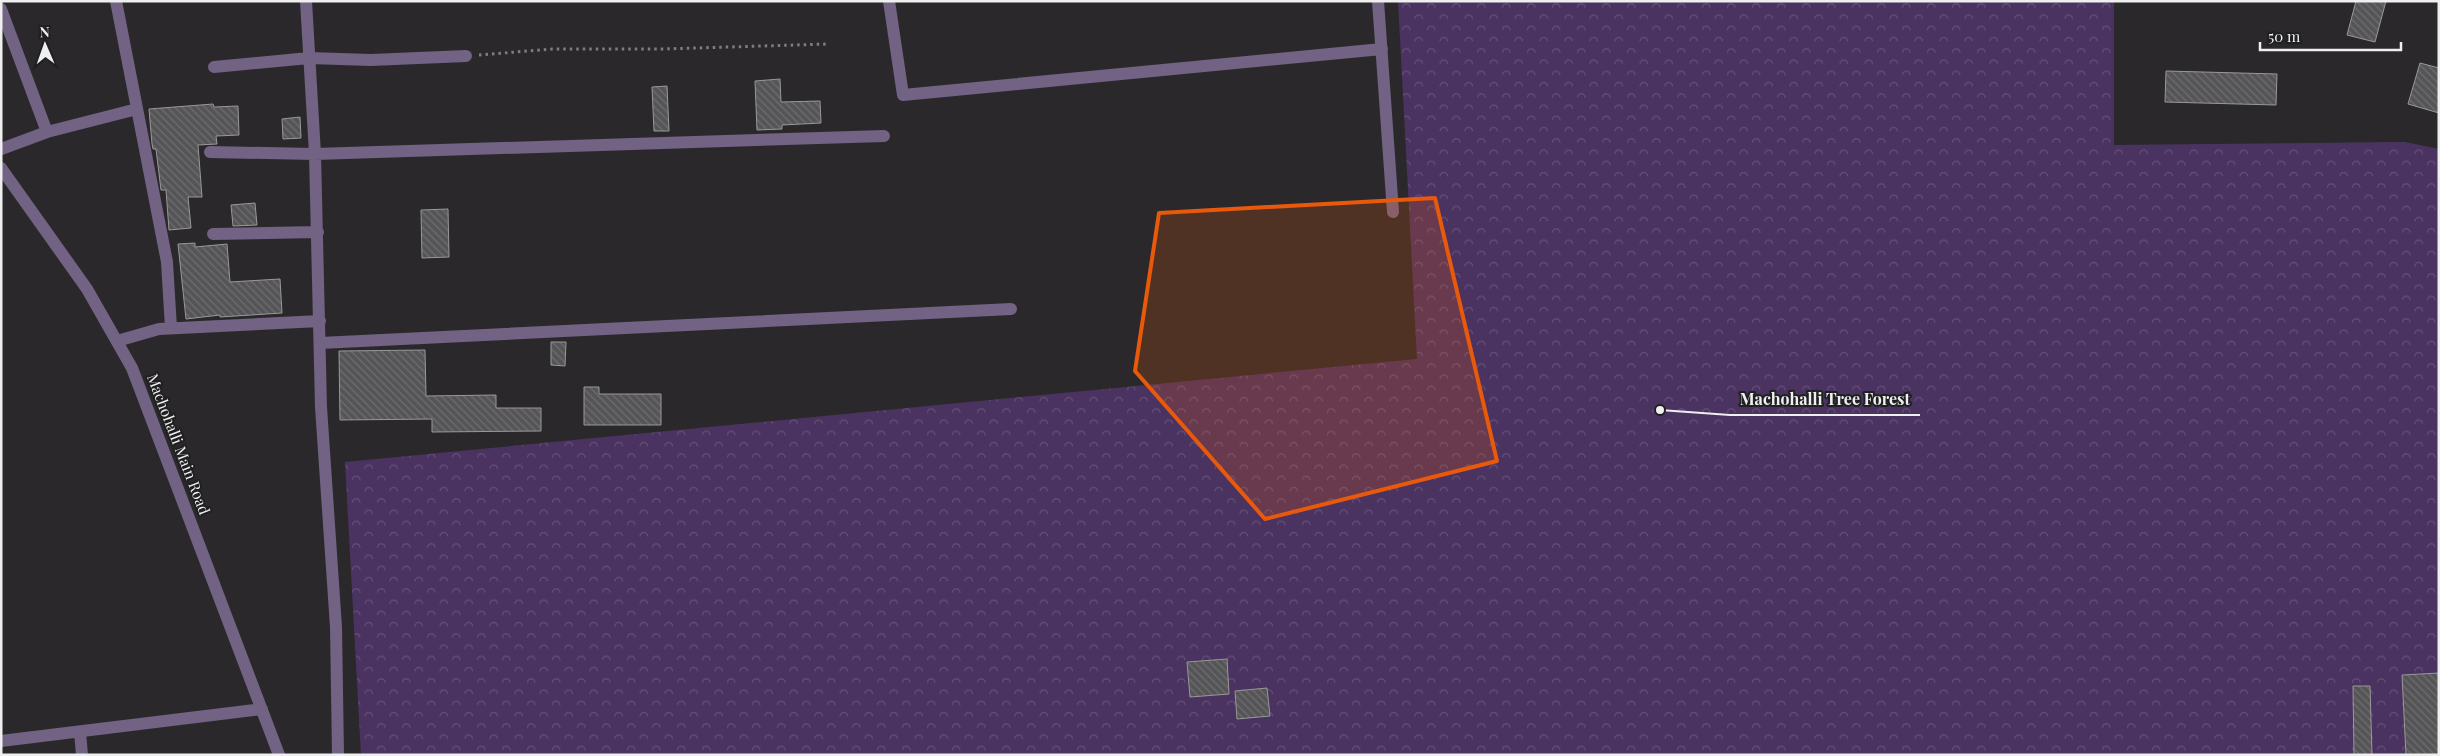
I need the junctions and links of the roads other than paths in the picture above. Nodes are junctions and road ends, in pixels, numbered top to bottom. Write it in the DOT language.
graph roads {
  1 [pos="116,1"];
  2 [pos="306,1"];
  3 [pos="889,1"];
  4 [pos="1378,1"];
  5 [pos="1,9"];
  6 [pos="1382,49"];
  7 [pos="466,56"];
  8 [pos="309,58"];
  9 [pos="214,67"];
  10 [pos="137,109"];
  11 [pos="47,132"];
  12 [pos="884,136"];
  13 [pos="1,149"];
  14 [pos="210,152"];
  15 [pos="315,154"];
  16 [pos="1,168"];
  17 [pos="1393,212"];
  18 [pos="318,232"];
  19 [pos="213,234"];
  20 [pos="1011,309"];
  21 [pos="320,321"];
  22 [pos="171,328"];
  23 [pos="117,341"];
  24 [pos="320,343"];
  25 [pos="262,709"];
  26 [pos="80,732"];
  27 [pos="1,742"];
  28 [pos="82,755"];
  29 [pos="279,755"];
  30 [pos="338,755"];
  1 -- 10 [label="street"];
  2 -- 8 [label="street"];
  3 -- 6 [label="street"];
  4 -- 6 [label="street"];
  5 -- 11 [label="street"];
  6 -- 17 [label="street"];
  7 -- 8 [label="street"];
  8 -- 9 [label="street"];
  8 -- 15 [label="street"];
  10 -- 11 [label="street"];
  10 -- 22 [label="street"];
  11 -- 13 [label="street"];
  12 -- 15 [label="street"];
  14 -- 15 [label="street"];
  15 -- 18 [label="street"];
  16 -- 23 [label="street, Machohalli Main Road"];
  18 -- 19 [label="street"];
  18 -- 21 [label="street"];
  20 -- 24 [label="street"];
  21 -- 22 [label="street"];
  21 -- 24 [label="street"];
  22 -- 23 [label="street"];
  23 -- 25 [label="street, Machohalli Main Road"];
  24 -- 30 [label="street"];
  25 -- 26 [label="street"];
  25 -- 29 [label="street, Machohalli Main Road"];
  26 -- 27 [label="street"];
  26 -- 28 [label="street"];
}
